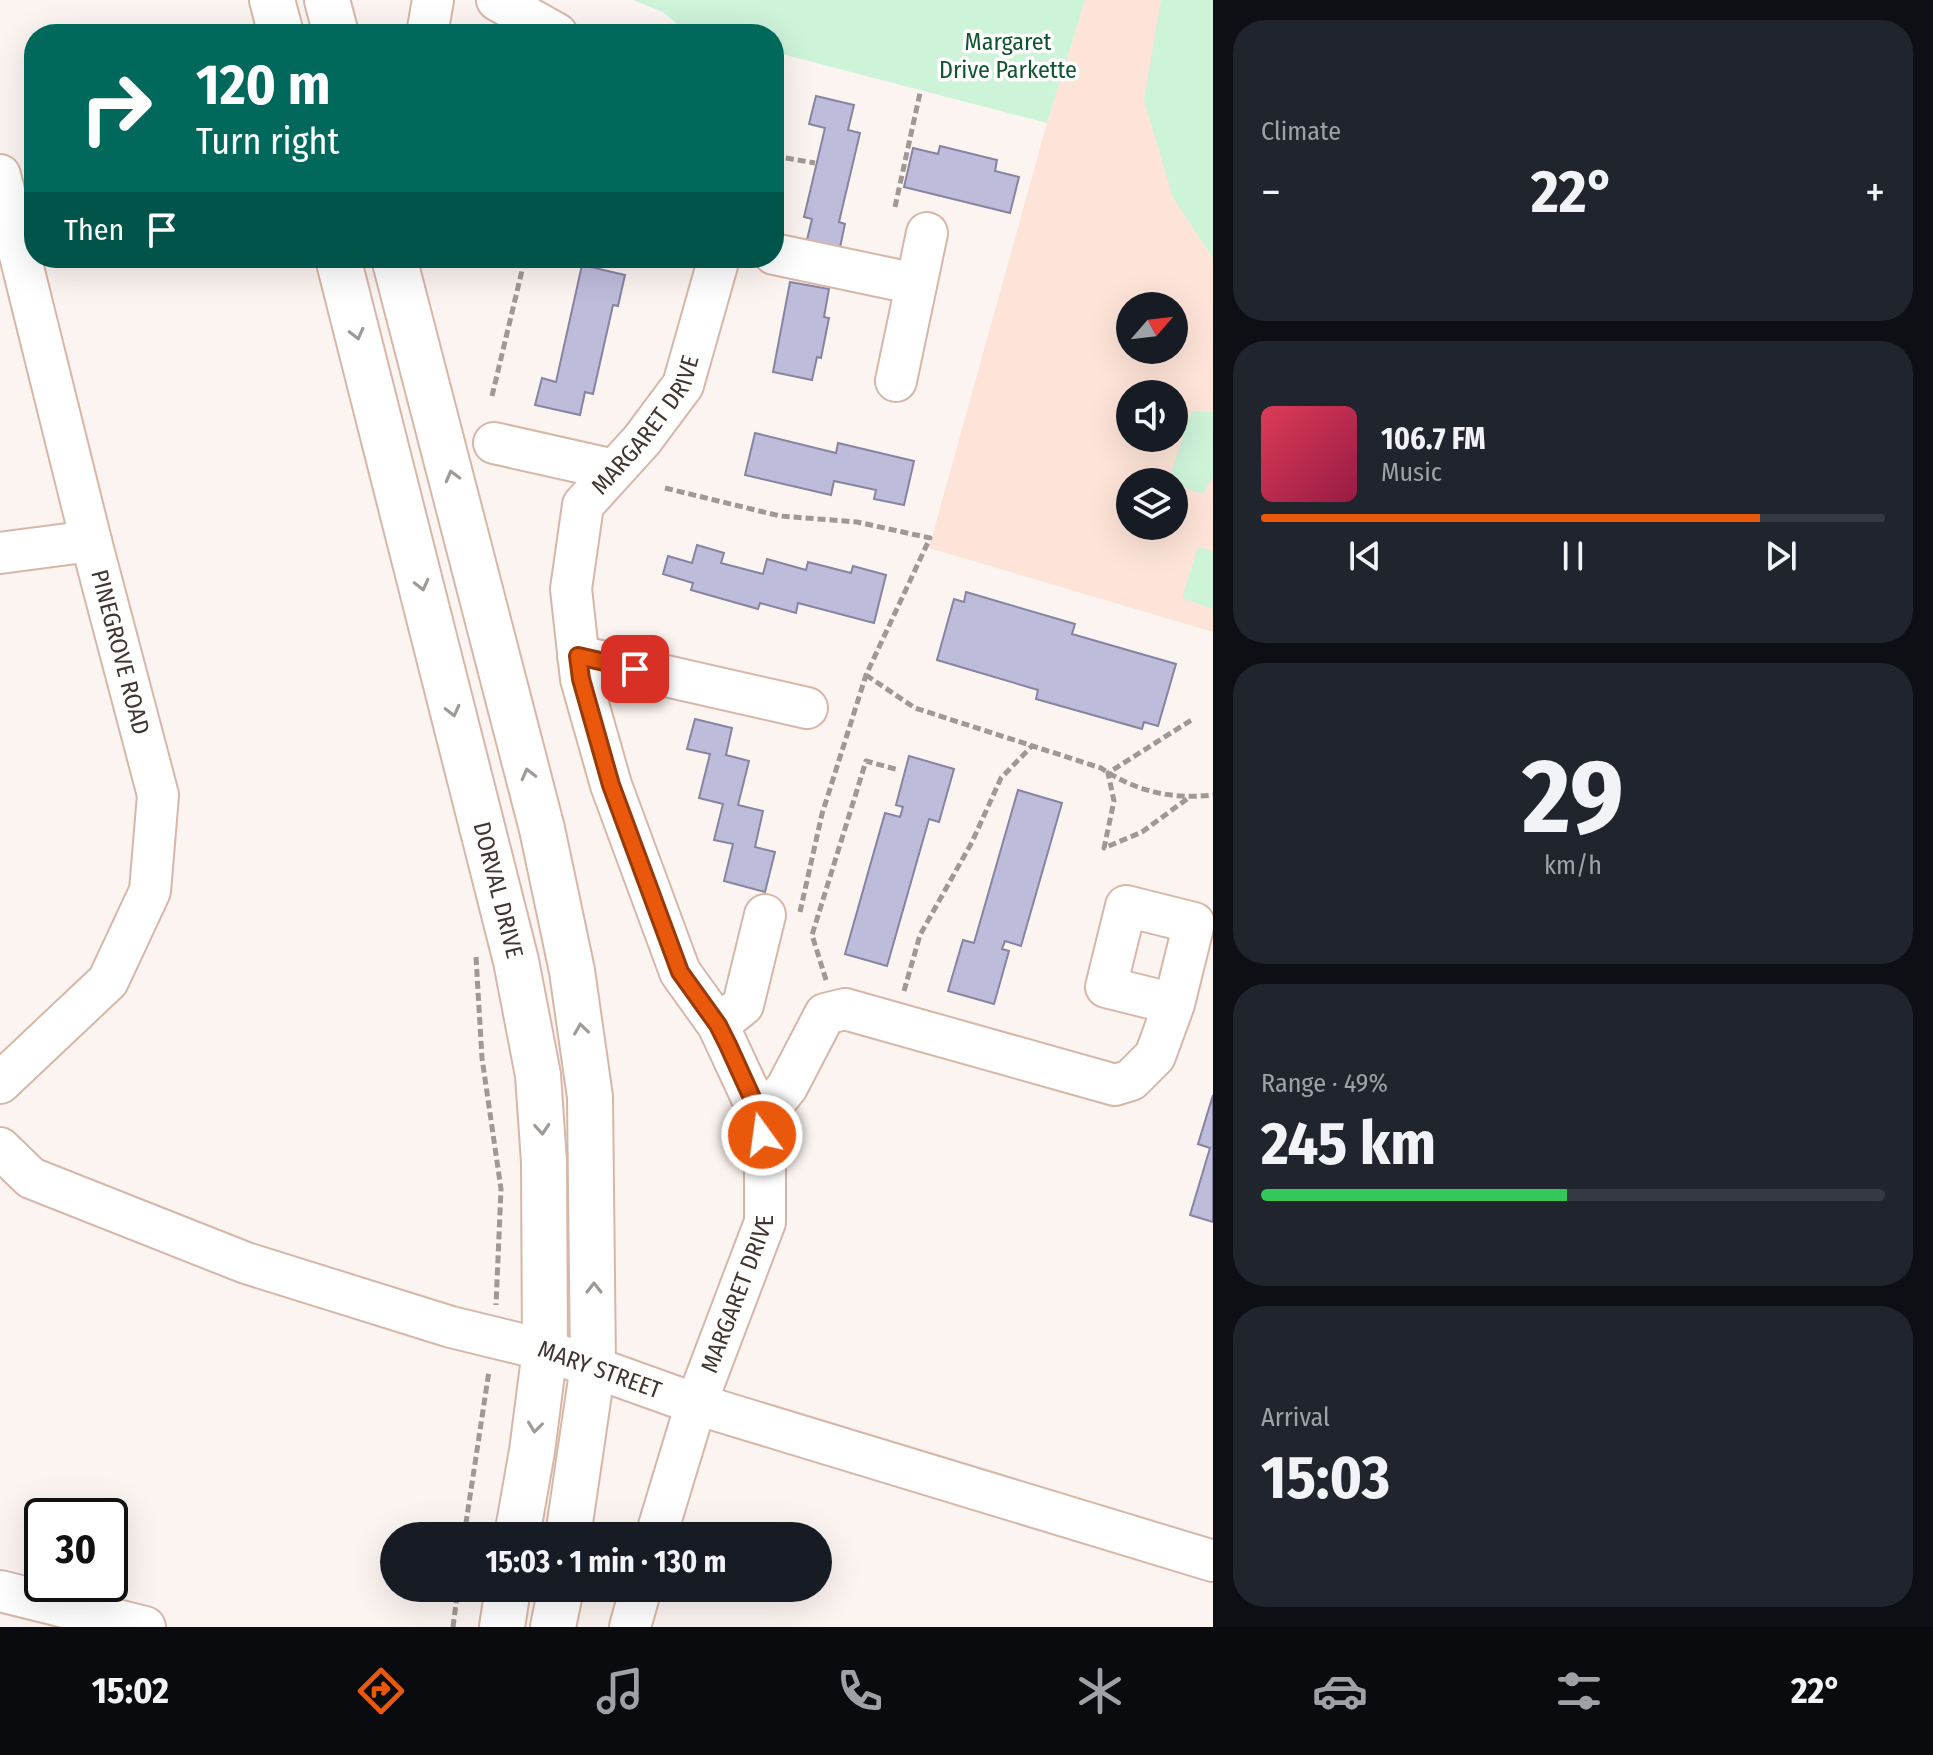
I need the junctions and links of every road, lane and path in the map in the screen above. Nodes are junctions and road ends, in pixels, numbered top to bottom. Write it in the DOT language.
graph roads {
  1 [pos="272,0"];
  2 [pos="327,0"];
  3 [pos="433,0"];
  4 [pos="497,0"];
  5 [pos="278,24"];
  6 [pos="333,24"];
  7 [pos="429,24"];
  8 [pos="539,24"];
  9 [pos="920,93"];
  10 [pos="784,158"];
  11 [pos="815,163"];
  12 [pos="0,175"];
  13 [pos="895,207"];
  14 [pos="927,233"];
  15 [pos="784,256"];
  16 [pos="341,268"];
  17 [pos="397,268"];
  18 [pos="523,268"];
  19 [pos="716,268"];
  20 [pos="916,284"];
  21 [pos="896,381"];
  22 [pos="492,396"];
  23 [pos="494,443"];
  24 [pos="614,470"];
  25 [pos="91,541"];
  26 [pos="0,553"];
  27 [pos="578,656"];
  28 [pos="866,675"];
  29 [pos="807,708"];
  30 [pos="1193,719"];
  31 [pos="1032,746"];
  32 [pos="899,770"];
  33 [pos="1108,773"];
  34 [pos="1213,795"];
  35 [pos="1188,798"];
  36 [pos="765,915"];
  37 [pos="475,948"];
  38 [pos="830,992"];
  39 [pos="1174,1004"];
  40 [pos="895,1022"];
  41 [pos="718,1025"];
  42 [pos="0,1083"];
  43 [pos="758,1111"];
  44 [pos="0,1148"];
  45 [pos="494,1336"];
  46 [pos="545,1350"];
  47 [pos="593,1366"];
  48 [pos="696,1404"];
  49 [pos="466,1522"];
  50 [pos="519,1522"];
  51 [pos="570,1522"];
  52 [pos="660,1522"];
  53 [pos="1213,1561"];
  54 [pos="0,1591"];
  55 [pos="456,1602"];
  56 [pos="506,1602"];
  57 [pos="558,1602"];
  58 [pos="637,1602"];
  59 [pos="145,1627"];
  60 [pos="453,1627"];
  61 [pos="502,1627"];
  62 [pos="553,1627"];
  63 [pos="630,1627"];
  1 -- 5 [label="main road"];
  2 -- 6 [label="main road"];
  3 -- 7 [label="street"];
  4 -- 8 [label="street"];
  9 -- 13 [label="path"];
  10 -- 11 [label="path"];
  12 -- 25 [label="street, PINEGROVE ROAD"];
  14 -- 20 [label="street"];
  15 -- 20 [label="street"];
  16 -- 46 [label="main road, DORVAL DRIVE, one-way"];
  47 -- 17 [label="main road, one-way"];
  18 -- 22 [label="path"];
  19 -- 24 [label="street, MARGARET DRIVE"];
  20 -- 21 [label="street"];
  23 -- 24 [label="street"];
  24 -- 27 [label="street, MARGARET DRIVE"];
  25 -- 26 [label="street"];
  25 -- 42 [label="street, PINEGROVE ROAD"];
  27 -- 29 [label="street"];
  27 -- 41 [label="street, MARGARET DRIVE"];
  28 -- 31 [label="path"];
  30 -- 33 [label="path"];
  31 -- 33 [label="path"];
  31 -- 40 [label="path"];
  32 -- 38 [label="path"];
  33 -- 35 [label="path"];
  33 -- 35 [label="path"];
  34 -- 35 [label="path"];
  36 -- 41 [label="street"];
  37 -- 45 [label="path"];
  39 -- 40 [label="street"];
  40 -- 43 [label="street"];
  41 -- 43 [label="street, MARGARET DRIVE"];
  43 -- 48 [label="street, MARGARET DRIVE"];
  44 -- 45 [label="street, MARY STREET"];
  45 -- 46 [label="street, MARY STREET"];
  45 -- 49 [label="path"];
  46 -- 47 [label="street, MARY STREET"];
  46 -- 50 [label="main road, DORVAL DRIVE, one-way"];
  47 -- 48 [label="street, MARY STREET"];
  47 -- 51 [label="main road"];
  48 -- 52 [label="street, MARGARET DRIVE"];
  48 -- 53 [label="street, MARY STREET"];
  54 -- 59 [label="street"];
  55 -- 60 [label="path"];
  56 -- 61 [label="main road"];
  57 -- 62 [label="main road"];
  58 -- 63 [label="street"];
}
